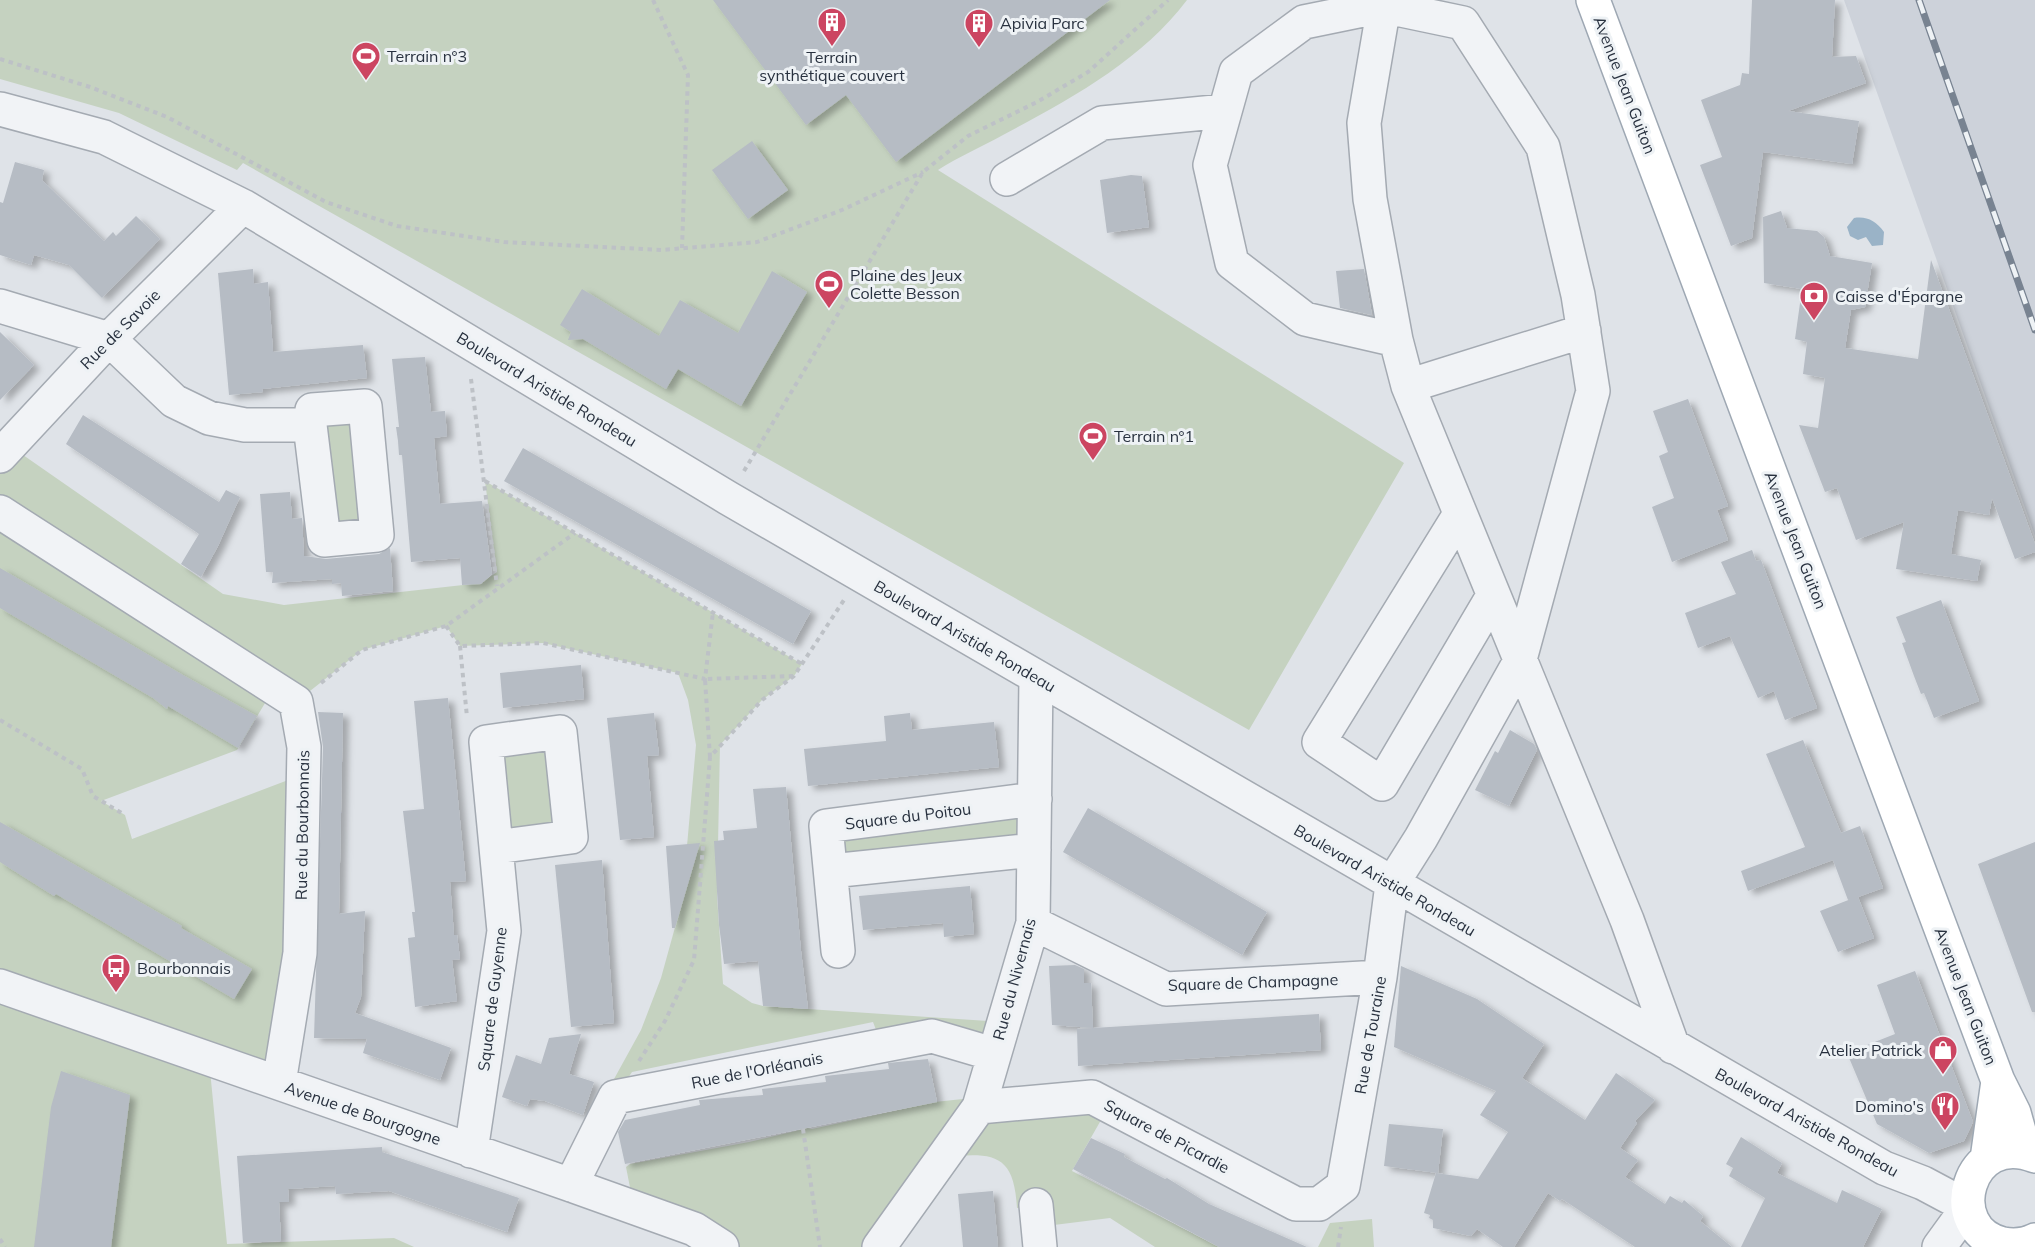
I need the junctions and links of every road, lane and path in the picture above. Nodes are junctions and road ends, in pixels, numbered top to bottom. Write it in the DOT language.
graph roads {
  1 [pos="653,0"];
  2 [pos="1168,0"];
  3 [pos="1593,0"];
  4 [pos="1384,3"];
  5 [pos="0,59"];
  6 [pos="0,109"];
  7 [pos="1225,111"];
  8 [pos="923,172"];
  9 [pos="1007,179"];
  10 [pos="243,206"];
  11 [pos="682,248"];
  12 [pos="0,306"];
  13 [pos="1584,332"];
  14 [pos="109,339"];
  15 [pos="466,340"];
  16 [pos="1396,340"];
  17 [pos="1408,386"];
  18 [pos="310,425"];
  19 [pos="0,456"];
  20 [pos="485,481"];
  21 [pos="728,498"];
  22 [pos="0,512"];
  23 [pos="1460,514"];
  24 [pos="575,533"];
  25 [pos="861,575"];
  26 [pos="497,587"];
  27 [pos="1493,596"];
  28 [pos="712,612"];
  29 [pos="446,626"];
  30 [pos="460,646"];
  31 [pos="1519,663"];
  32 [pos="802,664"];
  33 [pos="794,676"];
  34 [pos="1036,676"];
  35 [pos="705,679"];
  36 [pos="296,702"];
  37 [pos="0,720"];
  38 [pos="486,742"];
  39 [pos="710,757"];
  40 [pos="1035,799"];
  41 [pos="125,815"];
  42 [pos="496,847"];
  43 [pos="1034,850"];
  44 [pos="831,871"];
  45 [pos="1392,884"];
  46 [pos="1033,922"];
  47 [pos="838,951"];
  48 [pos="1380,977"];
  49 [pos="0,986"];
  50 [pos="1673,1047"];
  51 [pos="993,1054"];
  52 [pos="1998,1081"];
  53 [pos="279,1083"];
  54 [pos="615,1097"];
  55 [pos="979,1107"];
  56 [pos="803,1129"];
  57 [pos="471,1151"];
  58 [pos="2030,1154"];
  59 [pos="1982,1164"];
  60 [pos="1923,1183"];
  61 [pos="571,1185"];
  62 [pos="1343,1186"];
  63 [pos="1036,1205"];
  64 [pos="1968,1207"];
  65 [pos="695,1238"];
  66 [pos="0,1239"];
  67 [pos="2005,1244"];
  68 [pos="5,1247"];
  69 [pos="722,1247"];
  70 [pos="820,1247"];
  71 [pos="879,1247"];
  72 [pos="1040,1247"];
  73 [pos="1939,1247"];
  1 -- 11 [label="path"];
  2 -- 8 [label="path"];
  3 -- 52 [label="main road, Avenue Jean Guiton"];
  4 -- 7 [label="street"];
  4 -- 13 [label="street"];
  4 -- 16 [label="street"];
  5 -- 11 [label="path"];
  6 -- 10 [label="street, Boulevard Aristide Rondeau"];
  7 -- 9 [label="street"];
  7 -- 16 [label="street"];
  8 -- 11 [label="path"];
  8 -- 21 [label="path"];
  10 -- 14 [label="street, Rue de Savoie"];
  10 -- 15 [label="street, Boulevard Aristide Rondeau"];
  12 -- 14 [label="street"];
  13 -- 17 [label="street"];
  13 -- 31 [label="street"];
  14 -- 18 [label="street"];
  14 -- 19 [label="street, Rue de Savoie"];
  15 -- 20 [label="path"];
  15 -- 21 [label="street, Boulevard Aristide Rondeau"];
  16 -- 17 [label="street"];
  17 -- 23 [label="street"];
  20 -- 24 [label="path"];
  20 -- 26 [label="path"];
  21 -- 25 [label="street, Boulevard Aristide Rondeau"];
  22 -- 36 [label="street"];
  23 -- 27 [label="street"];
  23 -- 27 [label="street"];
  24 -- 26 [label="path"];
  24 -- 28 [label="path"];
  25 -- 32 [label="path"];
  25 -- 34 [label="street, Boulevard Aristide Rondeau"];
  26 -- 29 [label="path"];
  27 -- 31 [label="street"];
  28 -- 32 [label="path"];
  28 -- 35 [label="path"];
  29 -- 30 [label="path"];
  29 -- 36 [label="path"];
  30 -- 35 [label="path"];
  30 -- 38 [label="path"];
  31 -- 45 [label="street"];
  31 -- 50 [label="street"];
  32 -- 33 [label="path"];
  33 -- 35 [label="path"];
  33 -- 39 [label="path"];
  34 -- 40 [label="street, Rue du Nivernais"];
  34 -- 45 [label="street, Boulevard Aristide Rondeau"];
  35 -- 39 [label="path"];
  36 -- 53 [label="street, Rue du Bourbonnais"];
  37 -- 41 [label="path"];
  38 -- 42 [label="street, Square de Guyenne"];
  38 -- 42 [label="street"];
  39 -- 54 [label="path"];
  40 -- 43 [label="street, Rue du Nivernais"];
  40 -- 44 [label="street, Square du Poitou"];
  42 -- 57 [label="street, Square de Guyenne"];
  43 -- 44 [label="street"];
  43 -- 46 [label="street, Rue du Nivernais"];
  44 -- 47 [label="street, Square du Poitou"];
  45 -- 48 [label="street, Rue de Touraine"];
  45 -- 50 [label="street, Boulevard Aristide Rondeau"];
  46 -- 48 [label="street, Square de Champagne"];
  46 -- 51 [label="street, Rue du Nivernais"];
  48 -- 62 [label="street, Rue de Touraine"];
  49 -- 53 [label="street, Avenue de Bourgogne"];
  50 -- 60 [label="street, Boulevard Aristide Rondeau"];
  51 -- 54 [label="street, Rue de l'Orléanais"];
  51 -- 55 [label="street, Rue du Nivernais"];
  52 -- 58 [label="main road, Avenue Jean Guiton"];
  52 -- 59 [label="main road, Avenue Jean Guiton"];
  53 -- 57 [label="street, Avenue de Bourgogne"];
  54 -- 61 [label="street"];
  55 -- 62 [label="street, Square de Picardie"];
  55 -- 71 [label="street, Rue du Nivernais"];
  56 -- 70 [label="path"];
  57 -- 61 [label="street, Avenue de Bourgogne"];
  58 -- 59 [label="main road"];
  59 -- 60 [label="street"];
  59 -- 64 [label="main road, Avenue Jean Guiton"];
  60 -- 64 [label="street, Boulevard Aristide Rondeau"];
  61 -- 65 [label="street, Avenue de Bourgogne"];
  63 -- 72 [label="street"];
  64 -- 67 [label="main road"];
  64 -- 73 [label="street"];
  65 -- 69 [label="street, Avenue de Bourgogne"];
  66 -- 68 [label="path"];
}
